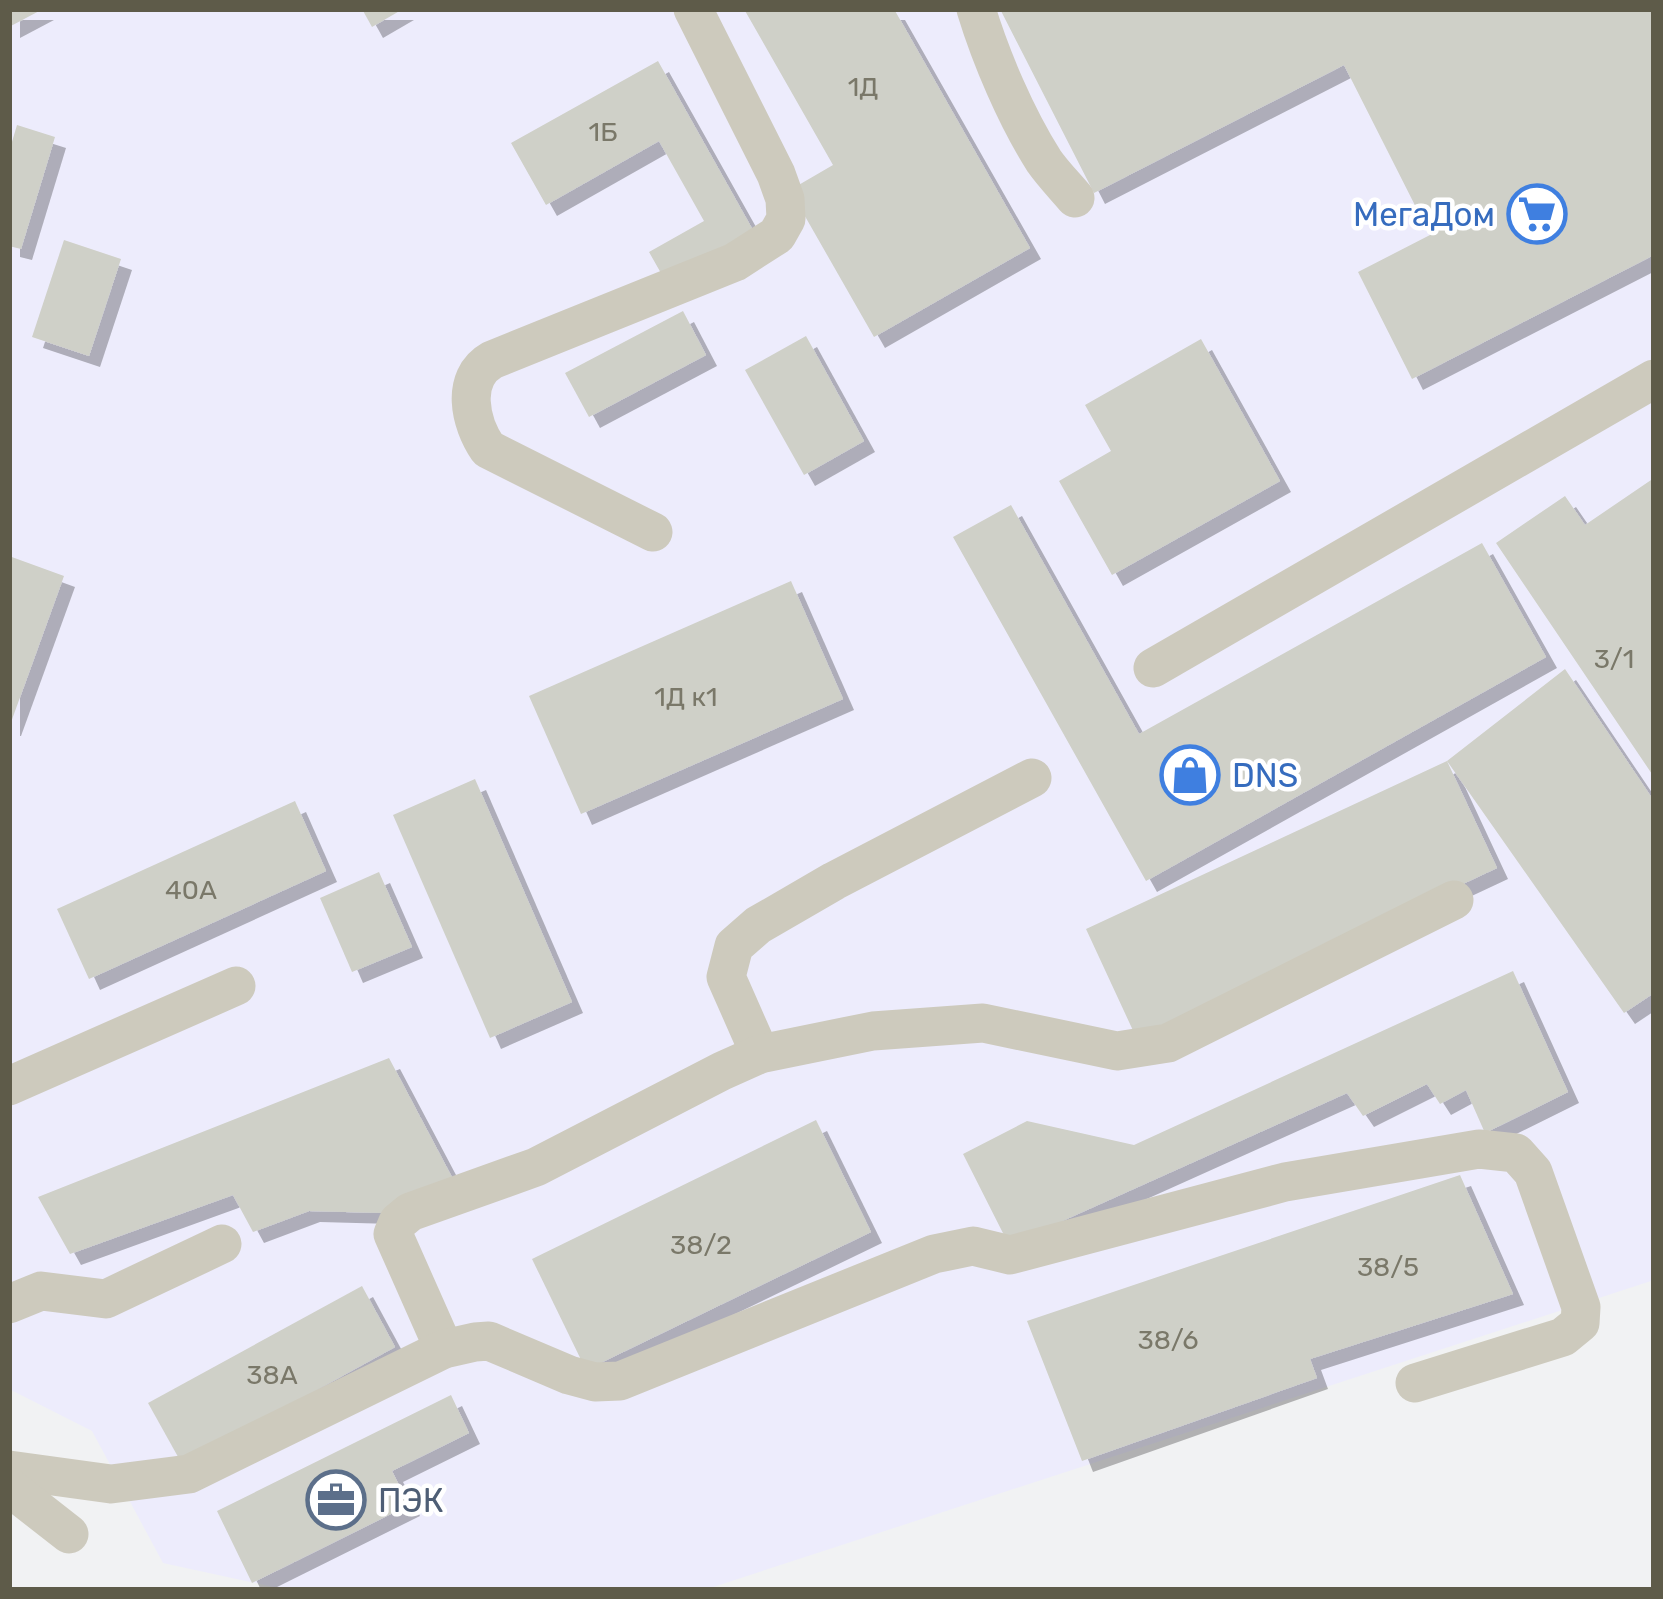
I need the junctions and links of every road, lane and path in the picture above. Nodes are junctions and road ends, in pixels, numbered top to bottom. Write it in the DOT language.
graph roads {
  1 [pos="693,9"];
  2 [pos="976,9"];
  3 [pos="1075,199"];
  4 [pos="1654,379"];
  5 [pos="653,532"];
  6 [pos="1154,668"];
  7 [pos="1032,778"];
  8 [pos="1454,900"];
  9 [pos="236,986"];
  10 [pos="760,1054"];
  11 [pos="9,1086"];
  12 [pos="222,1244"];
  13 [pos="9,1304"];
  14 [pos="444,1349"];
  15 [pos="1415,1383"];
  16 [pos="9,1470"];
  17 [pos="9,1486"];
  18 [pos="69,1534"];
  1 -- 5 [label="lane"];
  2 -- 3 [label="lane"];
  4 -- 6 [label="lane"];
  7 -- 10 [label="lane"];
  8 -- 10 [label="lane"];
  9 -- 11 [label="lane"];
  10 -- 14 [label="lane"];
  12 -- 13 [label="lane"];
  14 -- 15 [label="lane"];
  14 -- 16 [label="lane"];
  17 -- 18 [label="lane"];
}
